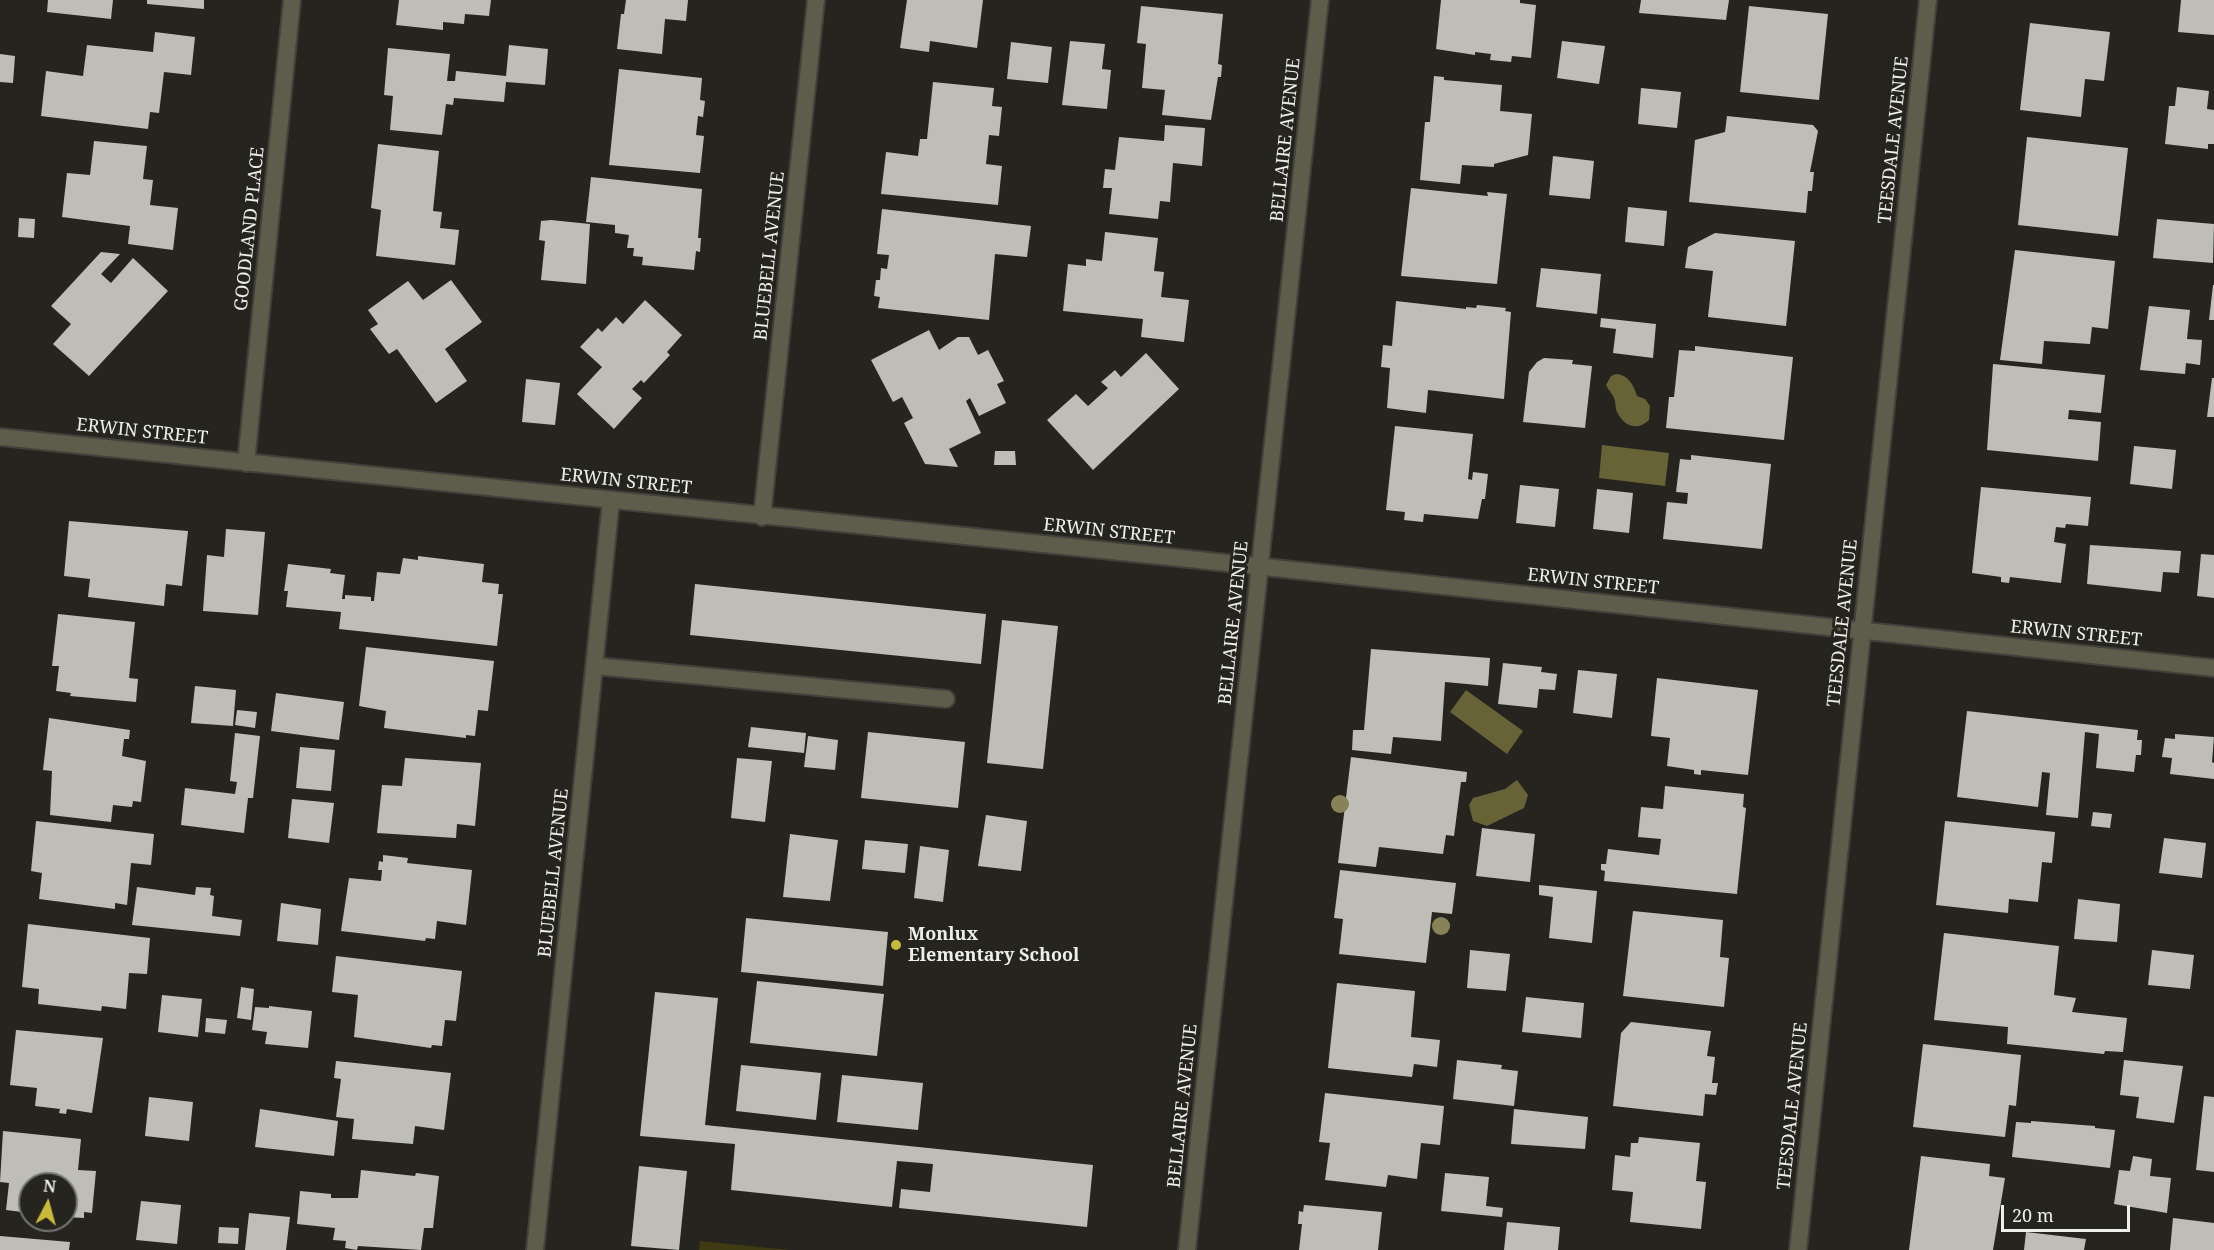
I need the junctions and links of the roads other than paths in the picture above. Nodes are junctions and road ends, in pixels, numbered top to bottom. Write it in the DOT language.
graph roads {
  1 [pos="292,0"];
  2 [pos="816,0"];
  3 [pos="1320,0"];
  4 [pos="1928,0"];
  5 [pos="0,438"];
  6 [pos="246,463"];
  7 [pos="611,500"];
  8 [pos="762,517"];
  9 [pos="1260,566"];
  10 [pos="1862,631"];
  11 [pos="595,666"];
  12 [pos="2214,668"];
  13 [pos="946,699"];
  14 [pos="535,1250"];
  15 [pos="1187,1250"];
  16 [pos="1798,1250"];
  1 -- 6 [label="street, GOODLAND PLACE"];
  2 -- 8 [label="street, BLUEBELL AVENUE"];
  3 -- 9 [label="street, BELLAIRE AVENUE"];
  4 -- 10 [label="street, TEESDALE AVENUE"];
  5 -- 6 [label="street, ERWIN STREET"];
  6 -- 7 [label="street, ERWIN STREET"];
  7 -- 8 [label="street, ERWIN STREET"];
  7 -- 11 [label="street, BLUEBELL AVENUE"];
  8 -- 9 [label="street, ERWIN STREET"];
  9 -- 10 [label="street, ERWIN STREET"];
  9 -- 15 [label="street, BELLAIRE AVENUE"];
  10 -- 12 [label="street, ERWIN STREET"];
  10 -- 16 [label="street, TEESDALE AVENUE"];
  11 -- 13 [label="street"];
  11 -- 14 [label="street, BLUEBELL AVENUE"];
}
